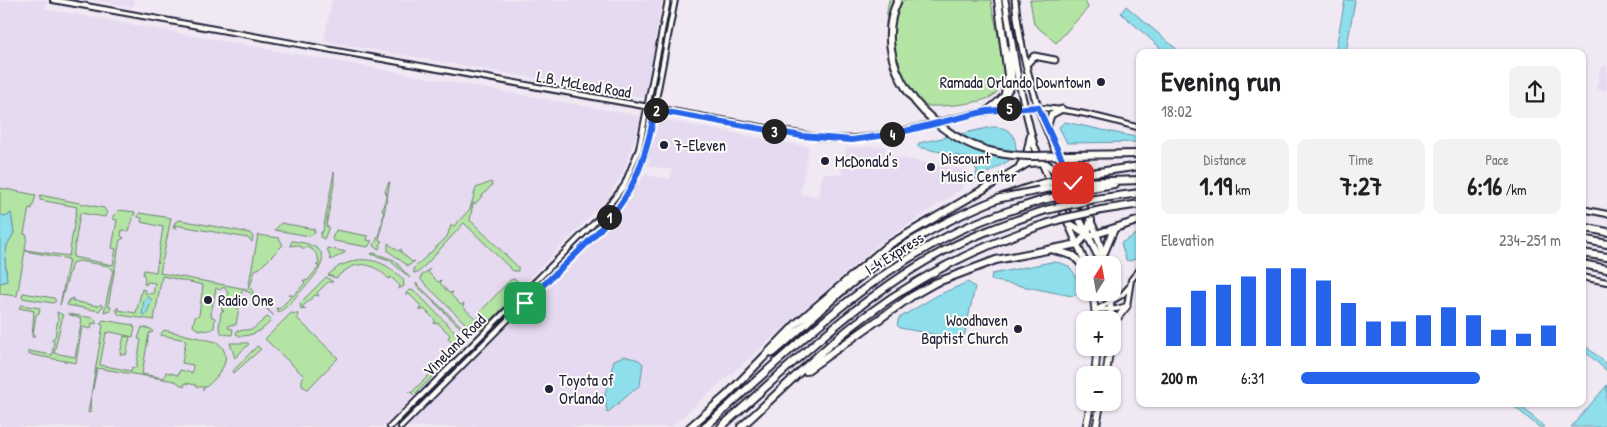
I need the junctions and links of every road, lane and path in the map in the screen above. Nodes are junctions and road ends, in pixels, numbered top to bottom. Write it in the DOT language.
graph roads {
  1 [pos="53,0"];
  2 [pos="668,0"];
  3 [pos="675,0"];
  4 [pos="898,0"];
  5 [pos="998,0"];
  6 [pos="1005,0"];
  7 [pos="1015,0"];
  8 [pos="62,1"];
  9 [pos="1012,46"];
  10 [pos="1055,60"];
  11 [pos="1026,65"];
  12 [pos="1005,94"];
  13 [pos="1023,107"];
  14 [pos="1038,107"];
  15 [pos="647,108"];
  16 [pos="1062,109"];
  17 [pos="655,110"];
  18 [pos="987,111"];
  19 [pos="1136,127"];
  20 [pos="1046,128"];
  21 [pos="1031,135"];
  22 [pos="1136,154"];
  23 [pos="1039,162"];
  24 [pos="1136,167"];
  25 [pos="1016,170"];
  26 [pos="1136,180"];
  27 [pos="1136,181"];
  28 [pos="1136,193"];
  29 [pos="1001,198"];
  30 [pos="1136,205"];
  31 [pos="1586,210"];
  32 [pos="1607,214"];
  33 [pos="1091,220"];
  34 [pos="1136,221"];
  35 [pos="1070,224"];
  36 [pos="1586,228"];
  37 [pos="1114,229"];
  38 [pos="1607,232"];
  39 [pos="1087,234"];
  40 [pos="1097,235"];
  41 [pos="1586,241"];
  42 [pos="1078,244"];
  43 [pos="1607,244"];
  44 [pos="1050,249"];
  45 [pos="1586,254"];
  46 [pos="1103,255"];
  47 [pos="1082,256"];
  48 [pos="1099,256"];
  49 [pos="1607,257"];
  50 [pos="1076,258"];
  51 [pos="1586,265"];
  52 [pos="1607,269"];
  53 [pos="1136,272"];
  54 [pos="1586,278"];
  55 [pos="1607,282"];
  56 [pos="1130,286"];
  57 [pos="1121,295"];
  58 [pos="1094,301"];
  59 [pos="1106,301"];
  60 [pos="1111,301"];
  61 [pos="1128,306"];
  62 [pos="1096,310"];
  63 [pos="1111,310"];
  64 [pos="1121,314"];
  65 [pos="792,380"];
  66 [pos="725,397"];
  67 [pos="414,403"];
  68 [pos="420,408"];
  69 [pos="1089,411"];
  70 [pos="1099,411"];
  71 [pos="736,414"];
  72 [pos="390,427"];
  73 [pos="401,427"];
  74 [pos="690,427"];
  75 [pos="705,427"];
  76 [pos="721,427"];
  77 [pos="727,427"];
  78 [pos="742,427"];
  79 [pos="1086,427"];
  80 [pos="1096,427"];
  1 -- 8 [label="street, L.B. McLeod Road"];
  2 -- 15 [label="street, Vineland Road"];
  3 -- 17 [label="street, Vineland Road"];
  4 -- 22 [label="highway, bridge"];
  5 -- 12 [label="highway"];
  6 -- 9 [label="main road"];
  7 -- 11 [label="main road"];
  8 -- 15 [label="street, L.B. McLeod Road"];
  9 -- 12 [label="main road"];
  9 -- 13 [label="main road"];
  10 -- 11 [label="main road"];
  11 -- 14 [label="main road"];
  12 -- 18 [label="main road"];
  13 -- 14 [label="street, L.B. McLeod Road"];
  13 -- 18 [label="street, L.B. McLeod Road"];
  13 -- 21 [label="main road"];
  14 -- 16 [label="street, L.B. McLeod Road"];
  14 -- 20 [label="main road"];
  15 -- 17 [label="street, L.B. McLeod Road"];
  15 -- 67 [label="street, Vineland Road"];
  16 -- 19 [label="street, L.B. McLeod Road"];
  16 -- 20 [label="main road"];
  17 -- 18 [label="street, L.B. McLeod Road"];
  17 -- 68 [label="street, Vineland Road"];
  20 -- 33 [label="main road"];
  21 -- 23 [label="main road"];
  21 -- 25 [label="highway"];
  23 -- 25 [label="highway"];
  23 -- 35 [label="main road"];
  23 -- 39 [label="highway"];
  24 -- 29 [label="highway, bridge"];
  25 -- 66 [label="highway"];
  26 -- 29 [label="highway, bridge"];
  27 -- 75 [label="highway, I-4 Express, bridge"];
  28 -- 71 [label="highway, I-4 Express, bridge"];
  29 -- 66 [label="highway"];
  30 -- 65 [label="highway, bridge"];
  31 -- 32 [label="street"];
  33 -- 39 [label="highway"];
  33 -- 40 [label="main road"];
  34 -- 37 [label="highway"];
  35 -- 39 [label="highway"];
  35 -- 42 [label="main road"];
  36 -- 38 [label="highway"];
  37 -- 40 [label="highway"];
  37 -- 46 [label="highway"];
  39 -- 40 [label="highway"];
  39 -- 42 [label="highway"];
  39 -- 48 [label="highway"];
  40 -- 46 [label="highway"];
  41 -- 43 [label="highway"];
  42 -- 44 [label="highway"];
  42 -- 47 [label="main road"];
  44 -- 50 [label="highway"];
  44 -- 65 [label="highway"];
  45 -- 49 [label="highway"];
  51 -- 52 [label="highway"];
  53 -- 56 [label="street"];
  54 -- 55 [label="street"];
  56 -- 57 [label="street"];
  56 -- 61 [label="street"];
  58 -- 62 [label="highway"];
  59 -- 62 [label="street"];
  60 -- 63 [label="highway"];
  61 -- 63 [label="street"];
  61 -- 64 [label="highway"];
  62 -- 63 [label="street"];
  65 -- 78 [label="highway"];
  66 -- 74 [label="highway"];
  67 -- 68 [label="street"];
  67 -- 72 [label="street, Vineland Road"];
  68 -- 73 [label="street, Vineland Road"];
  69 -- 79 [label="highway"];
  70 -- 80 [label="highway"];
  71 -- 76 [label="highway, I-4 Express"];
  71 -- 77 [label="highway"];
}
